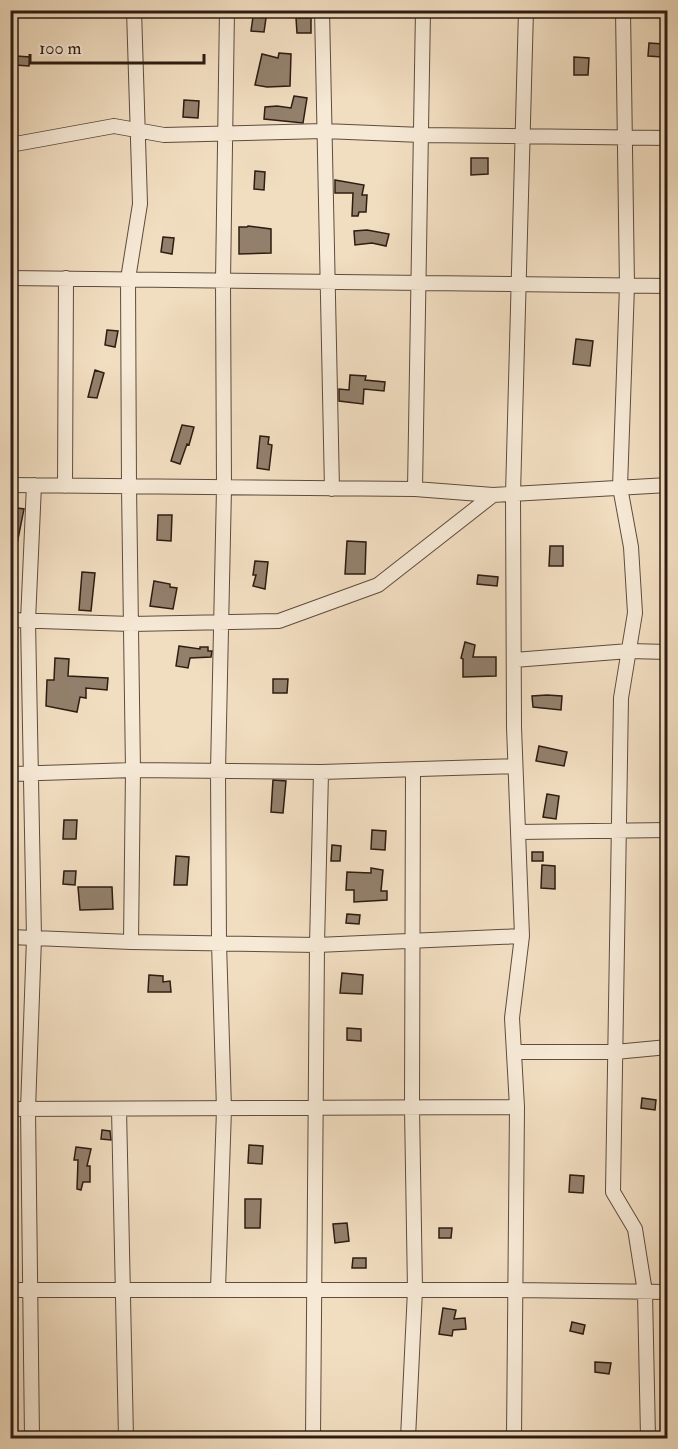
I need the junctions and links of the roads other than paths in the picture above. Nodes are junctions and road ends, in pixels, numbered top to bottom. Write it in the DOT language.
graph roads {
  1 [pos="134,10"];
  2 [pos="227,10"];
  3 [pos="322,10"];
  4 [pos="423,10"];
  5 [pos="526,10"];
  6 [pos="623,10"];
  7 [pos="139,130"];
  8 [pos="324,131"];
  9 [pos="225,135"];
  10 [pos="422,135"];
  11 [pos="523,136"];
  12 [pos="625,138"];
  13 [pos="668,138"];
  14 [pos="10,145"];
  15 [pos="10,278"];
  16 [pos="66,278"];
  17 [pos="128,279"];
  18 [pos="223,280"];
  19 [pos="326,282"];
  20 [pos="419,283"];
  21 [pos="519,284"];
  22 [pos="627,286"];
  23 [pos="668,286"];
  24 [pos="668,484"];
  25 [pos="10,485"];
  26 [pos="34,485"];
  27 [pos="65,486"];
  28 [pos="129,487"];
  29 [pos="620,487"];
  30 [pos="224,488"];
  31 [pos="332,489"];
  32 [pos="415,489"];
  33 [pos="513,494"];
  34 [pos="493,495"];
  35 [pos="10,620"];
  36 [pos="28,621"];
  37 [pos="221,622"];
  38 [pos="131,624"];
  39 [pos="629,651"];
  40 [pos="668,652"];
  41 [pos="514,660"];
  42 [pos="516,766"];
  43 [pos="134,770"];
  44 [pos="412,770"];
  45 [pos="218,771"];
  46 [pos="321,772"];
  47 [pos="10,774"];
  48 [pos="32,774"];
  49 [pos="668,830"];
  50 [pos="518,832"];
  51 [pos="618,832"];
  52 [pos="522,936"];
  53 [pos="10,937"];
  54 [pos="34,938"];
  55 [pos="412,941"];
  56 [pos="131,942"];
  57 [pos="219,943"];
  58 [pos="317,945"];
  59 [pos="668,1047"];
  60 [pos="514,1052"];
  61 [pos="615,1052"];
  62 [pos="517,1107"];
  63 [pos="224,1108"];
  64 [pos="317,1108"];
  65 [pos="412,1108"];
  66 [pos="10,1109"];
  67 [pos="119,1109"];
  68 [pos="28,1110"];
  69 [pos="122,1288"];
  70 [pos="218,1289"];
  71 [pos="10,1290"];
  72 [pos="29,1290"];
  73 [pos="315,1290"];
  74 [pos="415,1290"];
  75 [pos="515,1290"];
  76 [pos="645,1292"];
  77 [pos="668,1292"];
  78 [pos="32,1438"];
  79 [pos="126,1438"];
  80 [pos="313,1438"];
  81 [pos="408,1438"];
  82 [pos="514,1438"];
  83 [pos="648,1438"];
  1 -- 7 [label="street"];
  2 -- 9 [label="street"];
  3 -- 8 [label="street"];
  4 -- 10 [label="street"];
  5 -- 11 [label="street"];
  6 -- 12 [label="street"];
  7 -- 9 [label="street"];
  7 -- 14 [label="street"];
  7 -- 17 [label="street"];
  8 -- 9 [label="street"];
  8 -- 10 [label="street"];
  8 -- 19 [label="street"];
  9 -- 18 [label="street"];
  10 -- 11 [label="street"];
  10 -- 20 [label="street"];
  11 -- 12 [label="street"];
  11 -- 21 [label="street"];
  12 -- 13 [label="street"];
  12 -- 22 [label="street"];
  15 -- 16 [label="street"];
  16 -- 17 [label="street"];
  16 -- 27 [label="street"];
  17 -- 18 [label="street"];
  17 -- 28 [label="street"];
  18 -- 19 [label="street"];
  18 -- 30 [label="street"];
  19 -- 20 [label="street"];
  19 -- 31 [label="street"];
  20 -- 21 [label="street"];
  20 -- 32 [label="street"];
  21 -- 22 [label="street"];
  21 -- 33 [label="street"];
  22 -- 23 [label="street"];
  22 -- 29 [label="street"];
  24 -- 29 [label="street"];
  25 -- 26 [label="street"];
  26 -- 27 [label="street"];
  26 -- 36 [label="street"];
  27 -- 28 [label="street"];
  28 -- 30 [label="street"];
  28 -- 38 [label="street"];
  29 -- 33 [label="street"];
  29 -- 39 [label="street"];
  30 -- 31 [label="street"];
  30 -- 37 [label="street"];
  31 -- 32 [label="street"];
  32 -- 34 [label="street"];
  33 -- 34 [label="street"];
  33 -- 41 [label="street"];
  34 -- 37 [label="street"];
  35 -- 36 [label="street"];
  36 -- 38 [label="street"];
  36 -- 48 [label="street"];
  37 -- 38 [label="street"];
  37 -- 45 [label="street"];
  38 -- 43 [label="street"];
  39 -- 40 [label="street"];
  39 -- 41 [label="street"];
  39 -- 51 [label="street"];
  41 -- 42 [label="street"];
  42 -- 44 [label="street"];
  42 -- 50 [label="street"];
  43 -- 45 [label="street"];
  43 -- 48 [label="street"];
  43 -- 56 [label="street"];
  44 -- 46 [label="street"];
  44 -- 55 [label="street"];
  45 -- 46 [label="street"];
  45 -- 57 [label="street"];
  46 -- 58 [label="street"];
  47 -- 48 [label="street"];
  48 -- 54 [label="street"];
  49 -- 51 [label="street"];
  50 -- 51 [label="street"];
  50 -- 52 [label="street"];
  51 -- 61 [label="street"];
  52 -- 55 [label="street"];
  52 -- 60 [label="street"];
  53 -- 54 [label="street"];
  54 -- 56 [label="street"];
  54 -- 68 [label="street"];
  55 -- 58 [label="street"];
  55 -- 65 [label="street"];
  56 -- 57 [label="street"];
  57 -- 58 [label="street"];
  57 -- 63 [label="street"];
  58 -- 64 [label="street"];
  59 -- 61 [label="street"];
  60 -- 61 [label="street"];
  60 -- 62 [label="street"];
  61 -- 76 [label="street"];
  62 -- 65 [label="street"];
  62 -- 75 [label="street"];
  63 -- 64 [label="street"];
  63 -- 67 [label="street"];
  63 -- 70 [label="street"];
  64 -- 65 [label="street"];
  64 -- 73 [label="street"];
  65 -- 74 [label="street"];
  66 -- 68 [label="street"];
  67 -- 68 [label="street"];
  67 -- 69 [label="street"];
  68 -- 72 [label="street"];
  69 -- 70 [label="street"];
  69 -- 72 [label="street"];
  69 -- 79 [label="street"];
  70 -- 73 [label="street"];
  71 -- 72 [label="street"];
  72 -- 78 [label="street"];
  73 -- 74 [label="street"];
  73 -- 80 [label="street"];
  74 -- 75 [label="street"];
  74 -- 81 [label="street"];
  75 -- 76 [label="street"];
  75 -- 82 [label="street"];
  76 -- 77 [label="street"];
  76 -- 83 [label="street"];
}
